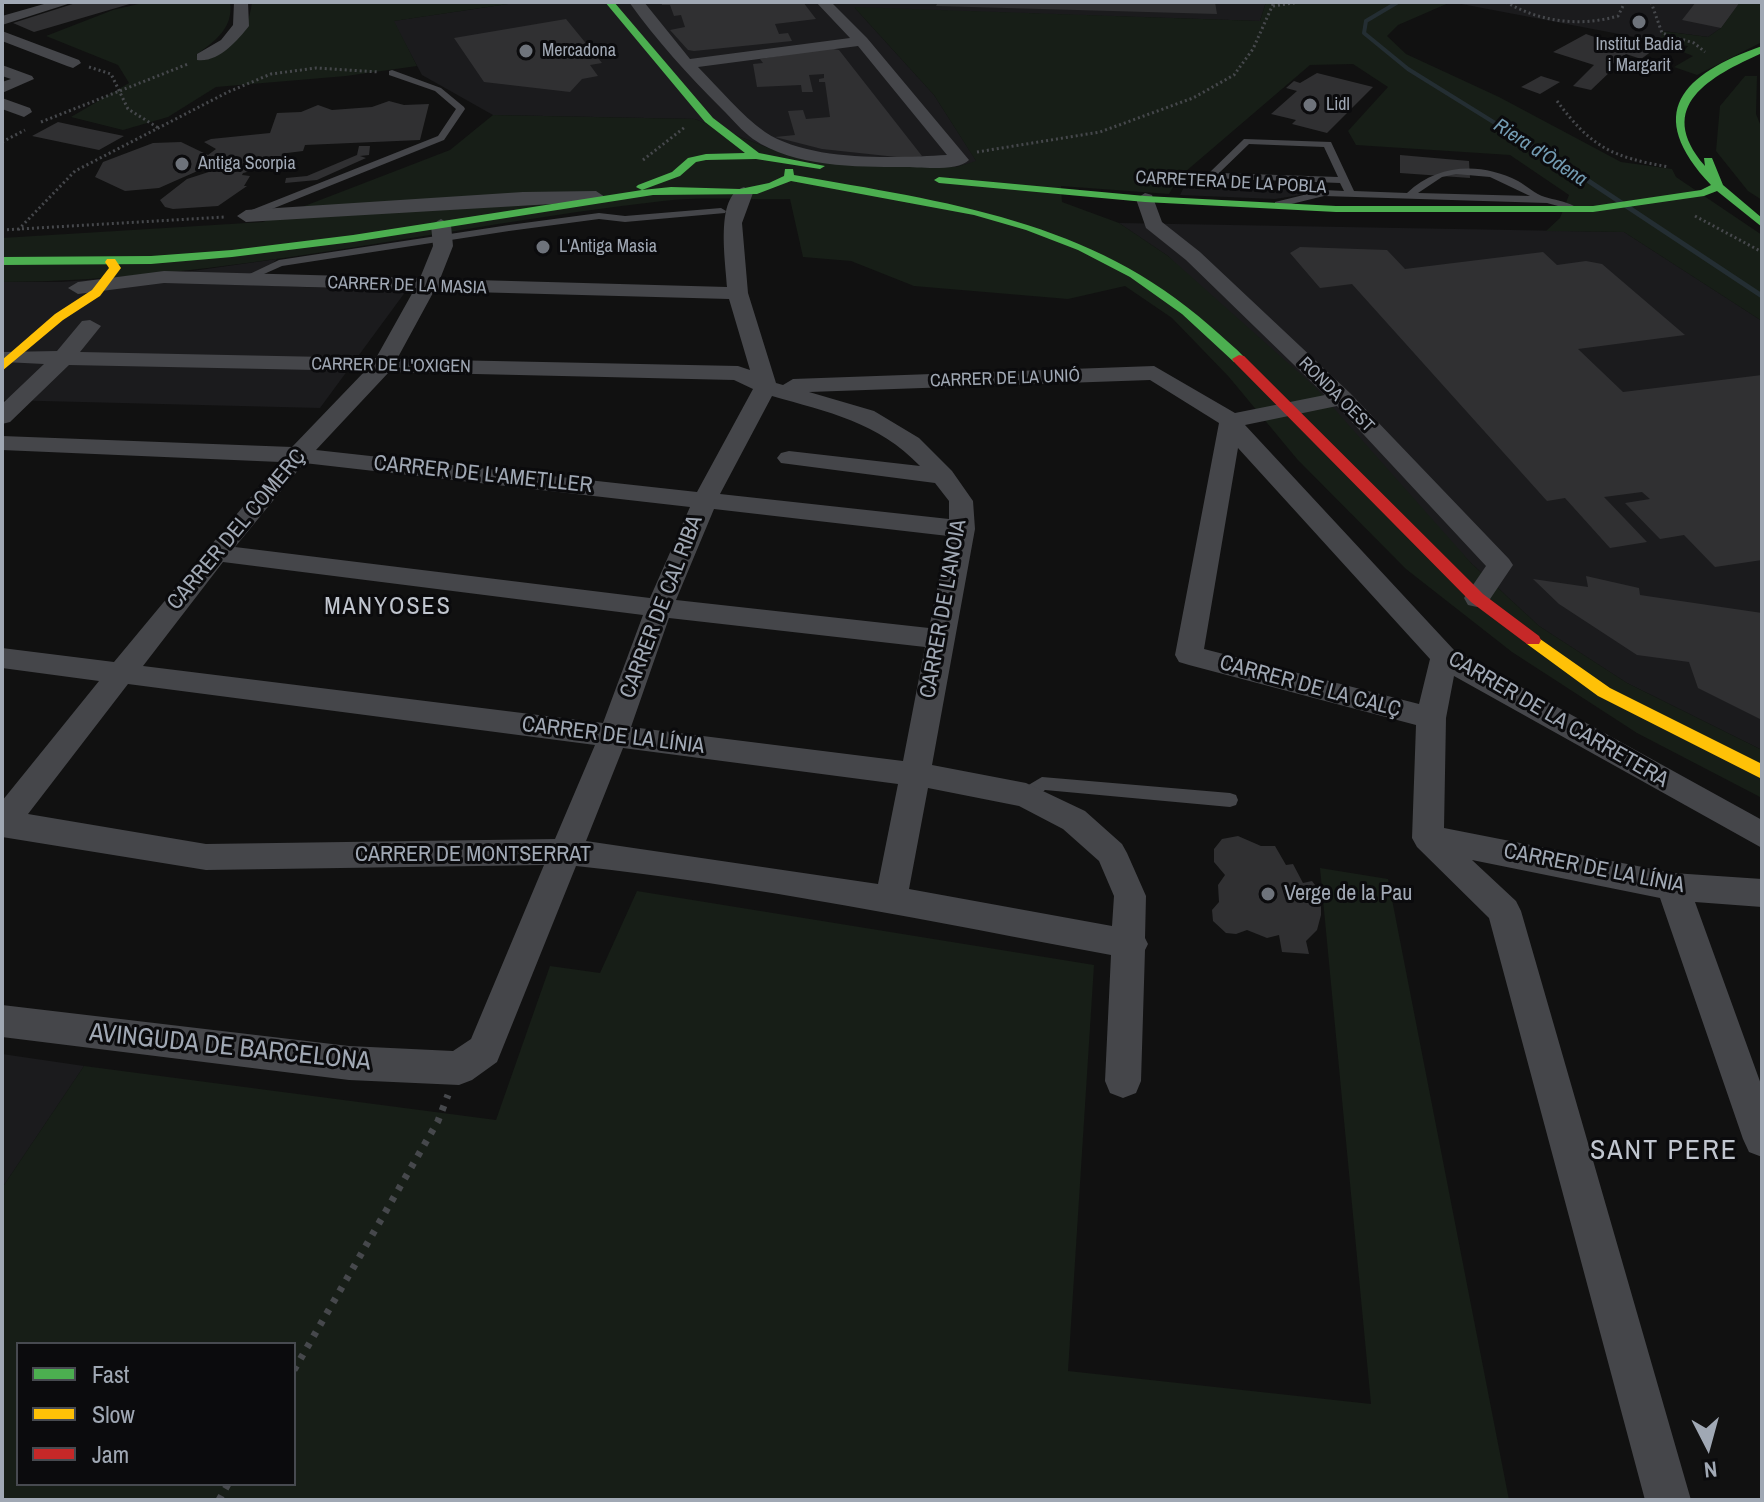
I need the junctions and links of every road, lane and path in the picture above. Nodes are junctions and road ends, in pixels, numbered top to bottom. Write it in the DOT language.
graph roads {
  1 [pos="67,2"];
  2 [pos="241,2"];
  3 [pos="636,2"];
  4 [pos="823,2"];
  5 [pos="1301,2"];
  6 [pos="1506,2"];
  7 [pos="1625,2"];
  8 [pos="1651,2"];
  9 [pos="612,3"];
  10 [pos="1273,4"];
  11 [pos="2,21"];
  12 [pos="2,36"];
  13 [pos="862,41"];
  14 [pos="1762,49"];
  15 [pos="1705,52"];
  16 [pos="203,57"];
  17 [pos="73,63"];
  18 [pos="686,64"];
  19 [pos="2,70"];
  20 [pos="392,73"];
  21 [pos="2,88"];
  22 [pos="119,92"];
  23 [pos="1557,101"];
  24 [pos="2,103"];
  25 [pos="726,103"];
  26 [pos="703,112"];
  27 [pos="29,122"];
  28 [pos="160,129"];
  29 [pos="2,142"];
  30 [pos="762,157"];
  31 [pos="958,157"];
  32 [pos="692,160"];
  33 [pos="1699,164"];
  34 [pos="636,166"];
  35 [pos="676,174"];
  36 [pos="789,174"];
  37 [pos="893,176"];
  38 [pos="1344,180"];
  39 [pos="1519,182"];
  40 [pos="1718,186"];
  41 [pos="765,191"];
  42 [pos="697,192"];
  43 [pos="862,192"];
  44 [pos="744,193"];
  45 [pos="1350,194"];
  46 [pos="1684,195"];
  47 [pos="1409,196"];
  48 [pos="617,197"];
  49 [pos="1471,198"];
  50 [pos="1145,199"];
  51 [pos="1538,205"];
  52 [pos="1272,206"];
  53 [pos="1755,212"];
  54 [pos="500,215"];
  55 [pos="246,216"];
  56 [pos="599,216"];
  57 [pos="727,218"];
  58 [pos="563,221"];
  59 [pos="2,230"];
  60 [pos="18,230"];
  61 [pos="442,231"];
  62 [pos="292,244"];
  63 [pos="1762,252"];
  64 [pos="2,261"];
  65 [pos="111,262"];
  66 [pos="2,277"];
  67 [pos="242,280"];
  68 [pos="130,282"];
  69 [pos="79,286"];
  70 [pos="426,287"];
  71 [pos="738,293"];
  72 [pos="90,326"];
  73 [pos="63,358"];
  74 [pos="7,362"];
  75 [pos="383,365"];
  76 [pos="766,387"];
  77 [pos="1342,398"];
  78 [pos="2,417"];
  79 [pos="1237,430"];
  80 [pos="2,443"];
  81 [pos="298,455"];
  82 [pos="789,458"];
  83 [pos="943,476"];
  84 [pos="705,500"];
  85 [pos="962,529"];
  86 [pos="216,553"];
  87 [pos="1477,598"];
  88 [pos="659,608"];
  89 [pos="941,639"];
  90 [pos="1444,657"];
  91 [pos="2,658"];
  92 [pos="122,673"];
  93 [pos="1431,718"];
  94 [pos="613,736"];
  95 [pos="1762,772"];
  96 [pos="914,774"];
  97 [pos="1026,795"];
  98 [pos="1230,800"];
  99 [pos="2,823"];
  100 [pos="1762,835"];
  101 [pos="1428,838"];
  102 [pos="563,852"];
  103 [pos="1673,887"];
  104 [pos="1762,893"];
  105 [pos="891,900"];
  106 [pos="1131,944"];
  107 [pos="2,1021"];
  108 [pos="459,1068"];
  109 [pos="1123,1081"];
  110 [pos="1762,1139"];
  111 [pos="296,1367"];
  112 [pos="1668,1500"];
  1 -- 11 [label="street"];
  2 -- 16 [label="street"];
  3 -- 18 [label="street"];
  4 -- 13 [label="street"];
  5 -- 10 [label="path"];
  6 -- 7 [label="path"];
  8 -- 15 [label="path"];
  9 -- 26 [label="street"];
  10 -- 31 [label="path"];
  12 -- 17 [label="street"];
  13 -- 18 [label="street"];
  13 -- 31 [label="street"];
  14 -- 33 [label="street"];
  16 -- 22 [label="path"];
  17 -- 22 [label="path"];
  18 -- 25 [label="street"];
  19 -- 21 [label="street"];
  20 -- 28 [label="path"];
  20 -- 55 [label="lane"];
  22 -- 27 [label="path"];
  22 -- 28 [label="path"];
  23 -- 33 [label="path"];
  24 -- 27 [label="street"];
  25 -- 26 [label="street"];
  25 -- 31 [label="street"];
  26 -- 30 [label="street"];
  26 -- 32 [label="street"];
  26 -- 34 [label="path"];
  27 -- 29 [label="path"];
  28 -- 60 [label="path"];
  30 -- 32 [label="street"];
  30 -- 36 [label="street"];
  30 -- 37 [label="street"];
  32 -- 35 [label="street"];
  33 -- 40 [label="street"];
  33 -- 46 [label="street"];
  33 -- 53 [label="street"];
  35 -- 42 [label="street"];
  35 -- 48 [label="street"];
  36 -- 37 [label="street, CARRETERA DE LA POBLA"];
  36 -- 41 [label="street"];
  36 -- 43 [label="street"];
  37 -- 50 [label="street, CARRETERA DE LA POBLA"];
  38 -- 38 [label="lane"];
  38 -- 45 [label="lane"];
  39 -- 47 [label="lane"];
  39 -- 49 [label="lane"];
  39 -- 51 [label="lane"];
  40 -- 46 [label="street, CARRETERA DE LA POBLA"];
  40 -- 53 [label="street"];
  41 -- 43 [label="street"];
  41 -- 44 [label="street"];
  42 -- 44 [label="street"];
  42 -- 48 [label="street"];
  42 -- 57 [label="street"];
  43 -- 87 [label="street"];
  44 -- 57 [label="street"];
  45 -- 47 [label="lane"];
  45 -- 52 [label="lane"];
  46 -- 51 [label="street, CARRETERA DE LA POBLA"];
  46 -- 53 [label="street, CARRETERA DE LA POBLA"];
  46 -- 63 [label="path"];
  47 -- 49 [label="lane"];
  48 -- 54 [label="street"];
  48 -- 55 [label="street"];
  48 -- 56 [label="lane"];
  49 -- 51 [label="lane"];
  50 -- 52 [label="street, CARRETERA DE LA POBLA"];
  50 -- 77 [label="street, RONDA OEST"];
  51 -- 52 [label="street, CARRETERA DE LA POBLA"];
  54 -- 58 [label="lane"];
  54 -- 61 [label="street"];
  55 -- 60 [label="path"];
  56 -- 57 [label="lane"];
  56 -- 58 [label="lane"];
  57 -- 71 [label="street"];
  58 -- 61 [label="lane"];
  59 -- 60 [label="path"];
  61 -- 62 [label="street"];
  61 -- 67 [label="lane"];
  61 -- 70 [label="street, CARRER DEL COMERÇ"];
  62 -- 65 [label="street"];
  62 -- 68 [label="street"];
  64 -- 65 [label="street"];
  65 -- 69 [label="street"];
  65 -- 69 [label="street"];
  66 -- 69 [label="street"];
  67 -- 68 [label="street, CARRER DE LA MASIA"];
  67 -- 70 [label="street, CARRER DE LA MASIA"];
  68 -- 69 [label="street, CARRER DE LA MASIA"];
  69 -- 74 [label="street"];
  70 -- 71 [label="street, CARRER DE LA MASIA"];
  70 -- 75 [label="street, CARRER DEL COMERÇ"];
  71 -- 76 [label="street"];
  72 -- 73 [label="street"];
  73 -- 74 [label="street, CARRER DE L'OXIGEN"];
  73 -- 75 [label="street, CARRER DE L'OXIGEN"];
  73 -- 78 [label="street"];
  75 -- 76 [label="street, CARRER DE L'OXIGEN"];
  75 -- 81 [label="street, CARRER DEL COMERÇ"];
  76 -- 79 [label="street, CARRER DE LA UNIÓ"];
  76 -- 83 [label="street, CARRER DE L'ANOIA"];
  76 -- 84 [label="street, CARRER DE CAL RIBA"];
  77 -- 79 [label="street"];
  77 -- 87 [label="street, RONDA OEST"];
  79 -- 90 [label="street, CARRER DE LA CARRETERA"];
  79 -- 93 [label="street, CARRER DE LA CALÇ"];
  80 -- 81 [label="street, CARRER DE L'AMETLLER"];
  81 -- 84 [label="street, CARRER DE L'AMETLLER"];
  81 -- 86 [label="street, CARRER DEL COMERÇ"];
  82 -- 83 [label="street"];
  83 -- 85 [label="street, CARRER DE L'ANOIA"];
  84 -- 85 [label="street, CARRER DE L'AMETLLER"];
  84 -- 88 [label="street, CARRER DE CAL RIBA"];
  85 -- 89 [label="street, CARRER DE L'ANOIA"];
  86 -- 88 [label="street"];
  86 -- 92 [label="street, CARRER DEL COMERÇ"];
  87 -- 95 [label="street"];
  88 -- 89 [label="street"];
  88 -- 94 [label="street, CARRER DE CAL RIBA"];
  89 -- 96 [label="street, CARRER DE L'ANOIA"];
  90 -- 93 [label="street"];
  90 -- 100 [label="street, CARRER DE LA CARRETERA"];
  91 -- 92 [label="street, CARRER DE LA LÍNIA"];
  92 -- 94 [label="street, CARRER DE LA LÍNIA"];
  92 -- 99 [label="street, CARRER DEL COMERÇ"];
  93 -- 101 [label="street"];
  94 -- 96 [label="street, CARRER DE LA LÍNIA"];
  94 -- 102 [label="street, CARRER DE CAL RIBA"];
  96 -- 97 [label="street, CARRER DE LA LÍNIA"];
  96 -- 105 [label="street, CARRER DE L'ANOIA"];
  97 -- 98 [label="lane"];
  97 -- 106 [label="street, CARRER DE LA LÍNIA"];
  99 -- 102 [label="street, CARRER DE MONTSERRAT"];
  101 -- 103 [label="street, CARRER DE LA LÍNIA"];
  101 -- 112 [label="street"];
  102 -- 105 [label="street, CARRER DE MONTSERRAT"];
  102 -- 108 [label="street, CARRER DE CAL RIBA"];
  103 -- 104 [label="street, CARRER DE LA LÍNIA"];
  103 -- 110 [label="street"];
  105 -- 106 [label="street, CARRER DE MONTSERRAT"];
  106 -- 109 [label="street, CARRER DE LA LÍNIA"];
  107 -- 108 [label="street, AVINGUDA DE BARCELONA"];
  108 -- 111 [label="path"];
}
